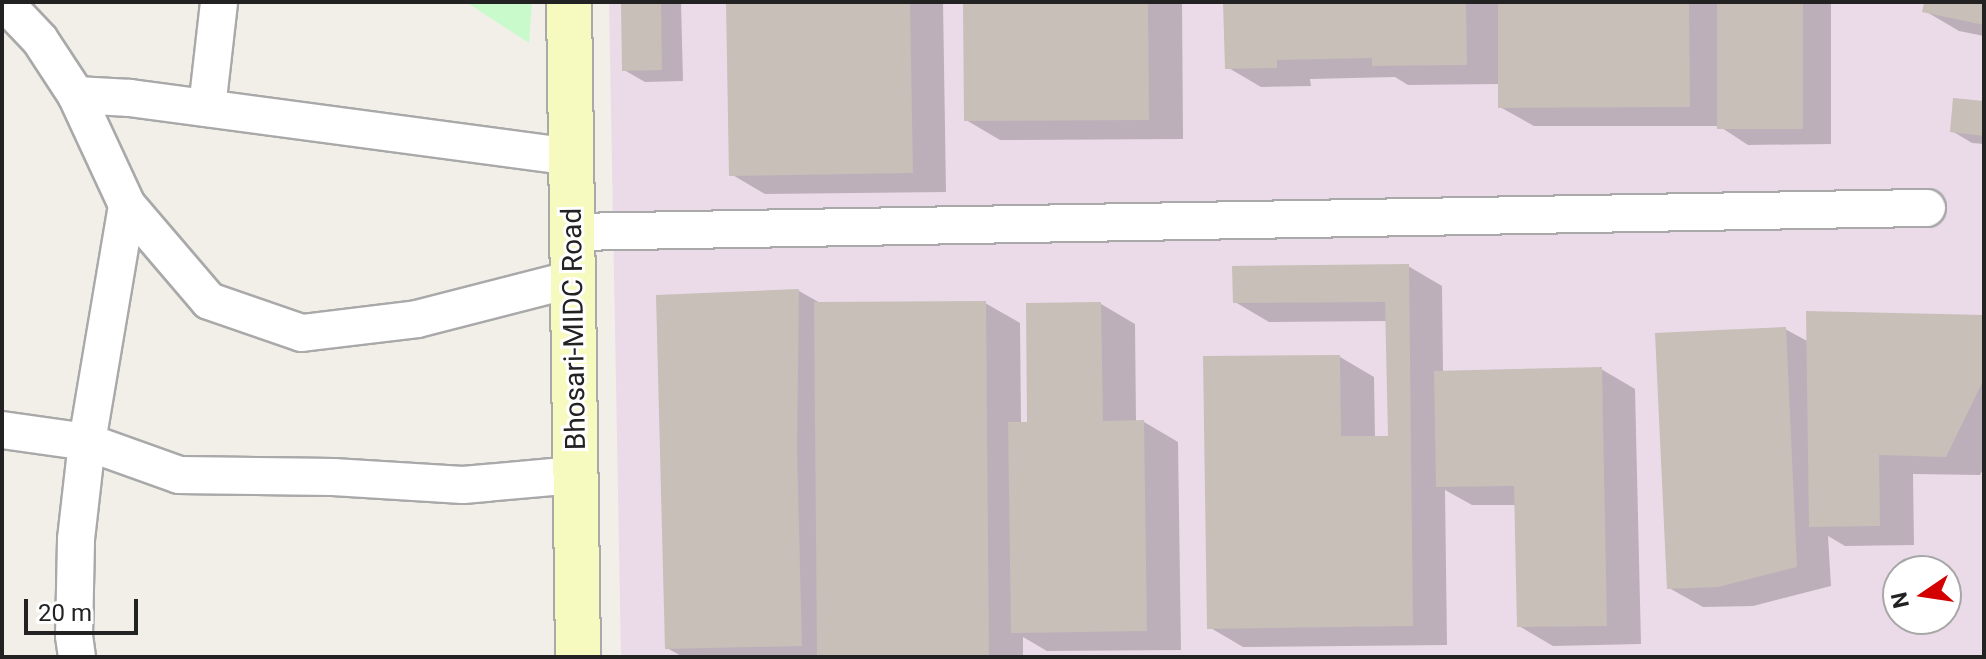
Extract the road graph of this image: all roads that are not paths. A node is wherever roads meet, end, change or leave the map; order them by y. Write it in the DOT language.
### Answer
graph roads {
  1 [pos="219,2"];
  2 [pos="569,2"];
  3 [pos="5,11"];
  4 [pos="76,95"];
  5 [pos="207,108"];
  6 [pos="571,157"];
  7 [pos="127,205"];
  8 [pos="1927,208"];
  9 [pos="573,232"];
  10 [pos="573,279"];
  11 [pos="2,430"];
  12 [pos="87,442"];
  13 [pos="575,475"];
  14 [pos="77,657"];
  15 [pos="578,657"];
  1 -- 5 [label="street"];
  2 -- 6 [label="street, Bhosari-MIDC Road"];
  3 -- 4 [label="street"];
  4 -- 5 [label="street"];
  4 -- 7 [label="street"];
  5 -- 6 [label="street"];
  6 -- 9 [label="street, Bhosari-MIDC Road"];
  7 -- 10 [label="street"];
  7 -- 12 [label="street"];
  8 -- 9 [label="street"];
  9 -- 10 [label="street, Bhosari-MIDC Road"];
  10 -- 13 [label="street, Bhosari-MIDC Road"];
  11 -- 12 [label="street"];
  12 -- 13 [label="street"];
  12 -- 14 [label="street"];
  13 -- 15 [label="street, Bhosari-MIDC Road"];
}
